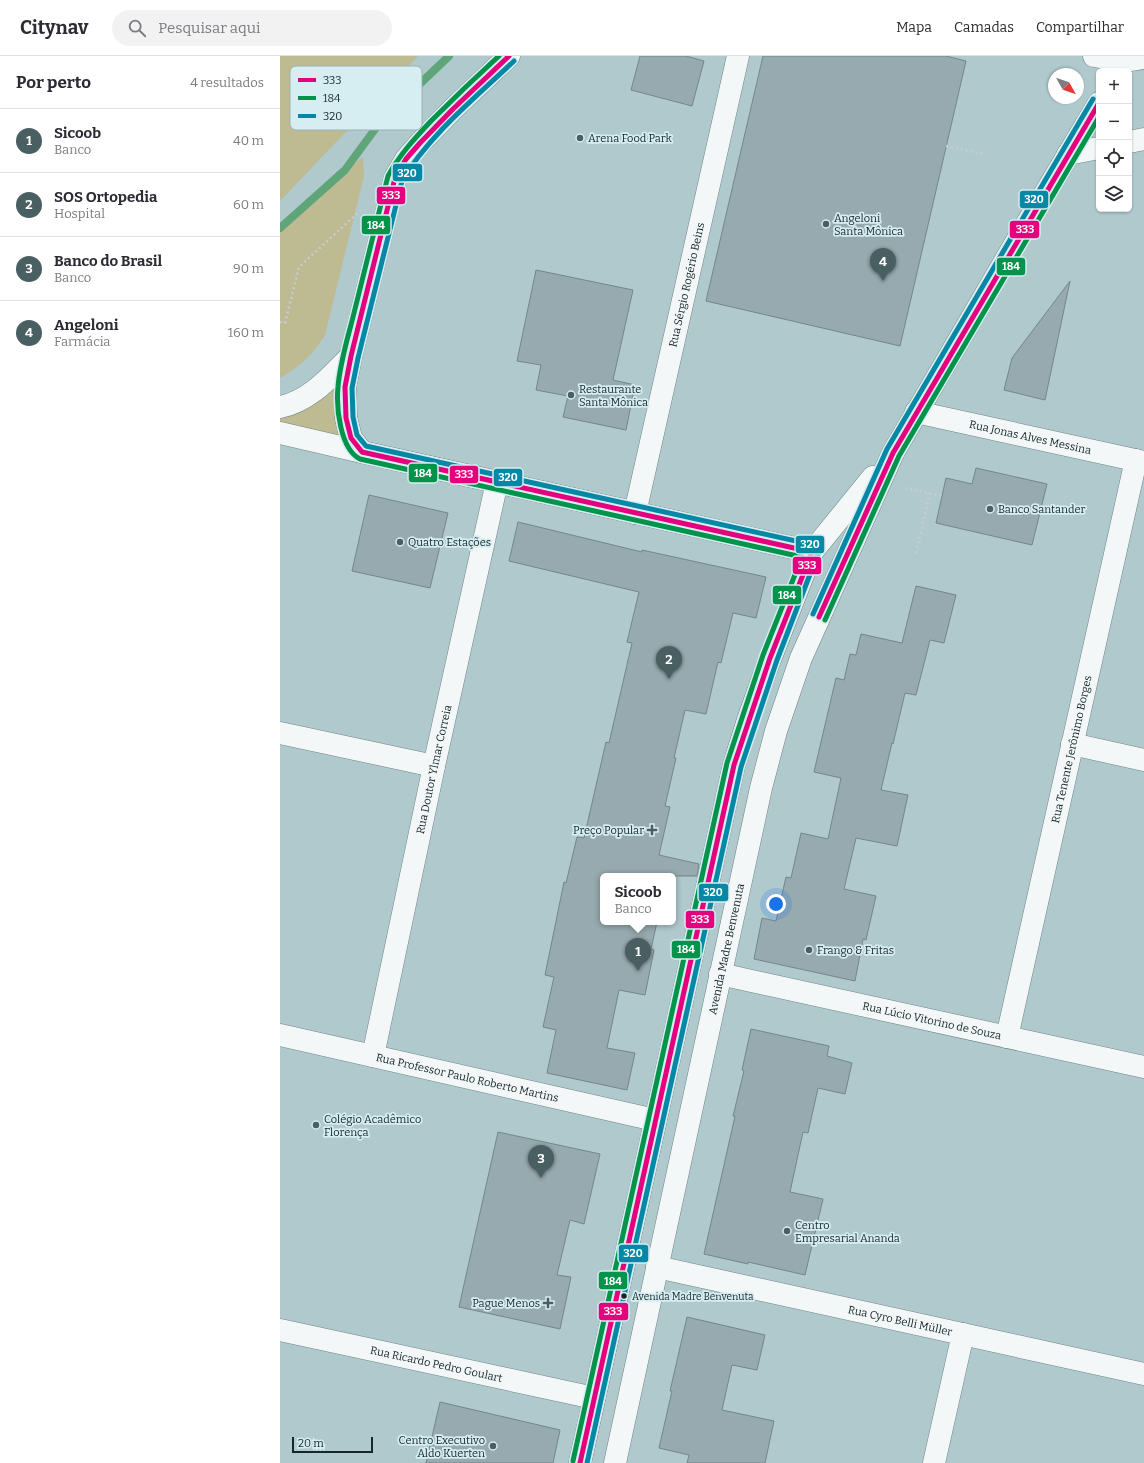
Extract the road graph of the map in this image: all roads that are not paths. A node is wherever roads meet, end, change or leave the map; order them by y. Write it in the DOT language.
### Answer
graph roads {
  1 [pos="509,56"];
  2 [pos="738,56"];
  3 [pos="1094,56"];
  4 [pos="1128,62"];
  5 [pos="1098,104"];
  6 [pos="1144,139"];
  7 [pos="1132,141"];
  8 [pos="1096,149"];
  9 [pos="1068,154"];
  10 [pos="351,356"];
  11 [pos="280,407"];
  12 [pos="916,412"];
  13 [pos="280,433"];
  14 [pos="362,452"];
  15 [pos="893,453"];
  16 [pos="1140,461"];
  17 [pos="497,482"];
  18 [pos="635,513"];
  19 [pos="812,552"];
  20 [pos="280,732"];
  21 [pos="1072,744"];
  22 [pos="1144,760"];
  23 [pos="434,766"];
  24 [pos="720,974"];
  25 [pos="280,1035"];
  26 [pos="1007,1037"];
  27 [pos="374,1056"];
  28 [pos="1144,1067"];
  29 [pos="655,1120"];
  30 [pos="657,1267"];
  31 [pos="280,1330"];
  32 [pos="963,1334"];
  33 [pos="1144,1374"];
  34 [pos="594,1398"];
  35 [pos="580,1463"];
  36 [pos="615,1463"];
  37 [pos="934,1463"];
  1 -- 10 [label="street"];
  2 -- 18 [label="street, Rua Sérgio Rogério Beins"];
  3 -- 4 [label="street"];
  5 -- 9 [label="street, Avenida Madre Benvenuta"];
  6 -- 7 [label="street"];
  8 -- 9 [label="street"];
  9 -- 12 [label="street, Avenida Madre Benvenuta"];
  10 -- 11 [label="street"];
  10 -- 14 [label="street"];
  12 -- 15 [label="street, Avenida Madre Benvenuta"];
  12 -- 16 [label="street, Rua Jonas Alves Messina"];
  13 -- 14 [label="street"];
  14 -- 17 [label="street"];
  15 -- 19 [label="street, Avenida Madre Benvenuta"];
  15 -- 24 [label="street, Avenida Madre Benvenuta"];
  16 -- 21 [label="street, Rua Tenente Jerônimo Borges"];
  17 -- 18 [label="street"];
  17 -- 23 [label="street, Rua Doutor Ylmar Correia"];
  18 -- 19 [label="street"];
  19 -- 29 [label="street, Avenida Madre Benvenuta"];
  20 -- 23 [label="street"];
  21 -- 22 [label="street"];
  21 -- 26 [label="street, Rua Tenente Jerônimo Borges"];
  23 -- 27 [label="street, Rua Doutor Ylmar Correia"];
  24 -- 26 [label="street, Rua Lúcio Vitorino de Souza"];
  24 -- 30 [label="street, Avenida Madre Benvenuta"];
  25 -- 27 [label="street, Rua Professor Paulo Roberto Martins"];
  26 -- 28 [label="street, Rua Lúcio Vitorino de Souza"];
  27 -- 29 [label="street, Rua Professor Paulo Roberto Martins"];
  29 -- 34 [label="street, Avenida Madre Benvenuta"];
  30 -- 32 [label="street, Rua Cyro Belli Müller"];
  30 -- 36 [label="street, Avenida Madre Benvenuta"];
  31 -- 34 [label="street, Rua Ricardo Pedro Goulart"];
  32 -- 33 [label="street, Rua Cyro Belli Müller"];
  32 -- 37 [label="street"];
  34 -- 35 [label="street, Avenida Madre Benvenuta"];
}
